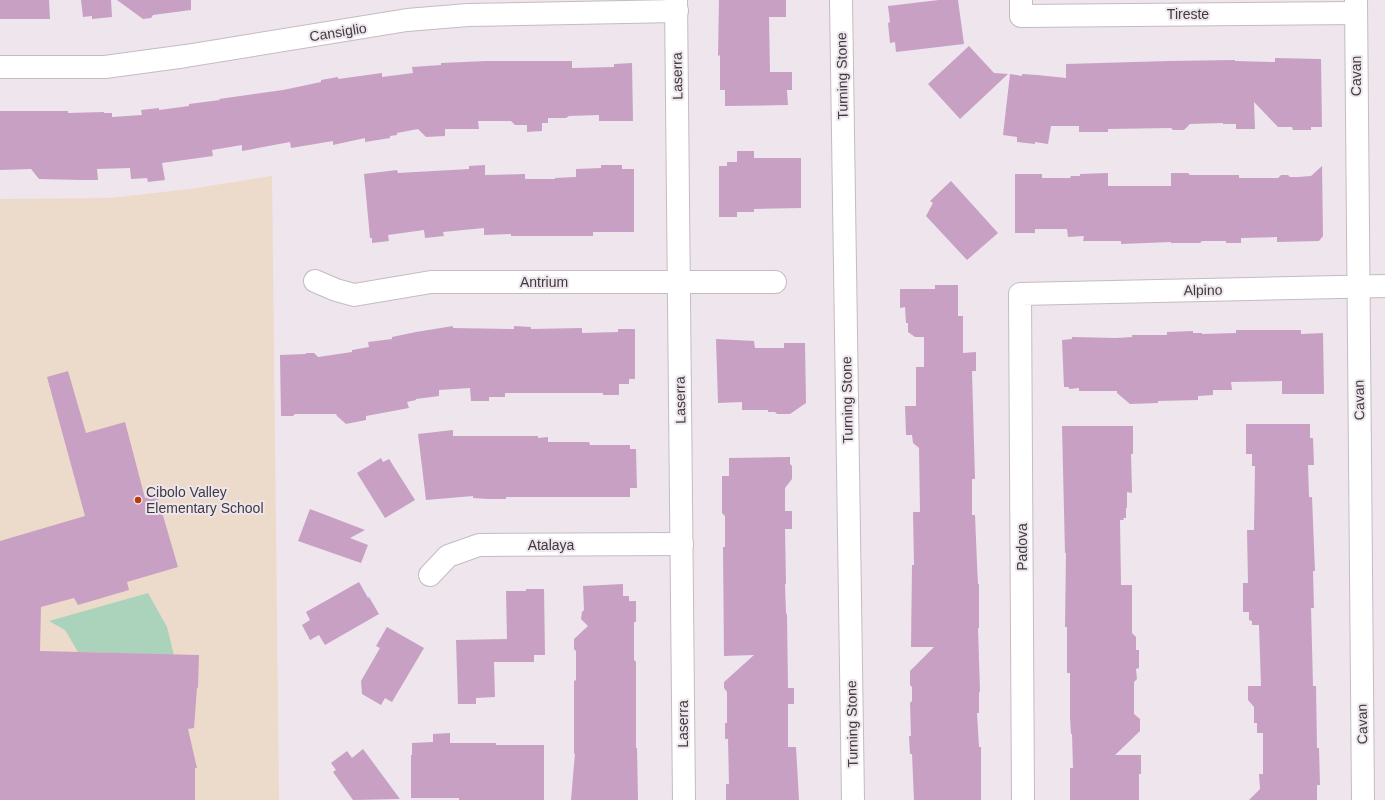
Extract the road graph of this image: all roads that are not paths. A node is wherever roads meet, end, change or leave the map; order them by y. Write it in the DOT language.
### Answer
graph roads {
  1 [pos="841,0"];
  2 [pos="676,5"];
  3 [pos="1356,6"];
  4 [pos="1021,8"];
  5 [pos="0,67"];
  6 [pos="315,281"];
  7 [pos="679,282"];
  8 [pos="775,282"];
  9 [pos="1358,286"];
  10 [pos="1385,286"];
  11 [pos="1020,294"];
  12 [pos="682,544"];
  13 [pos="430,575"];
  14 [pos="684,800"];
  15 [pos="854,800"];
  16 [pos="1023,800"];
  17 [pos="1363,800"];
  1 -- 15 [label="street, Turning Stone"];
  2 -- 5 [label="street, Cansiglio"];
  2 -- 7 [label="street, Laserra"];
  3 -- 4 [label="street, Tireste"];
  3 -- 9 [label="street, Cavan"];
  6 -- 7 [label="street, Antrium"];
  7 -- 8 [label="street, Antrium"];
  7 -- 12 [label="street, Laserra"];
  9 -- 10 [label="street, Alpino"];
  9 -- 11 [label="street, Alpino"];
  9 -- 17 [label="street, Cavan"];
  11 -- 16 [label="street, Padova"];
  12 -- 13 [label="street, Atalaya"];
  12 -- 14 [label="street, Laserra"];
}
